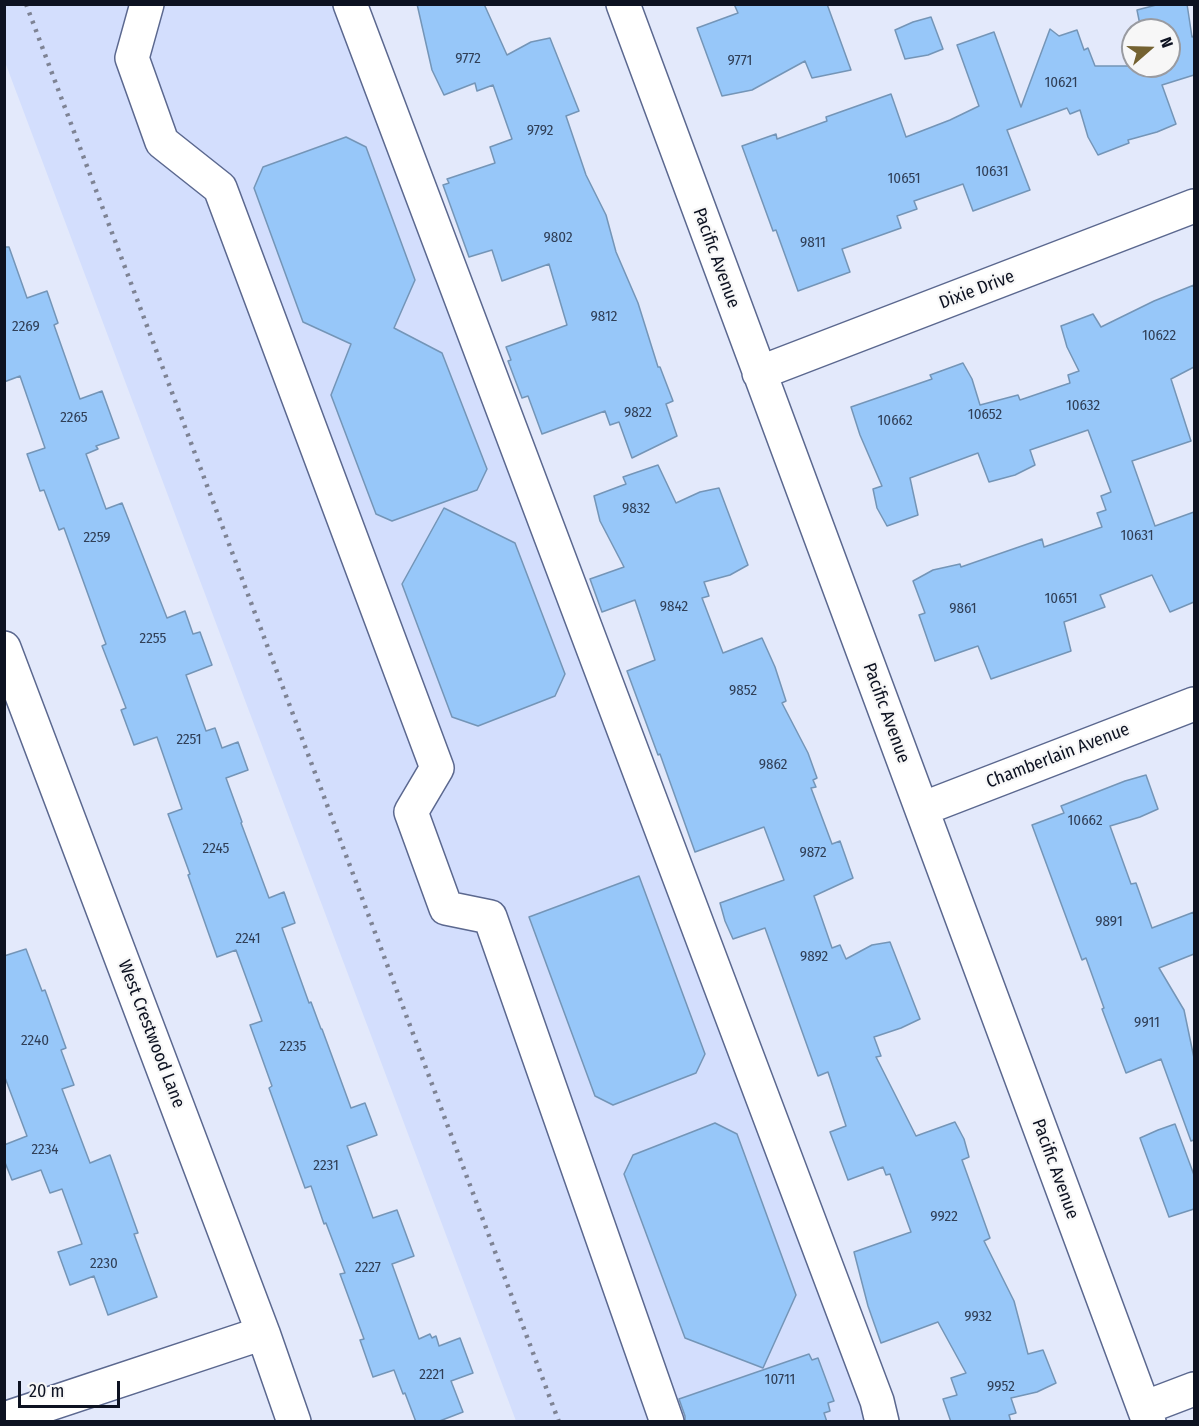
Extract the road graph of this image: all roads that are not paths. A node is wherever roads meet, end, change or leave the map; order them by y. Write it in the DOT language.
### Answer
graph roads {
  1 [pos="147,4"];
  2 [pos="350,4"];
  3 [pos="623,4"];
  4 [pos="1194,206"];
  5 [pos="759,373"];
  6 [pos="4,648"];
  7 [pos="1194,704"];
  8 [pos="922,809"];
  9 [pos="263,1333"];
  10 [pos="1194,1389"];
  11 [pos="1147,1415"];
  12 [pos="4,1419"];
  13 [pos="294,1422"];
  14 [pos="667,1422"];
  15 [pos="882,1422"];
  1 -- 14 [label="street"];
  2 -- 15 [label="street"];
  3 -- 5 [label="street, Pacific Avenue"];
  4 -- 5 [label="street, Dixie Drive"];
  5 -- 8 [label="street, Pacific Avenue"];
  6 -- 9 [label="street, West Crestwood Lane"];
  7 -- 8 [label="street, Chamberlain Avenue"];
  8 -- 11 [label="street, Pacific Avenue"];
  9 -- 12 [label="street"];
  9 -- 13 [label="street, West Crestwood Lane"];
  10 -- 11 [label="street"];
}
